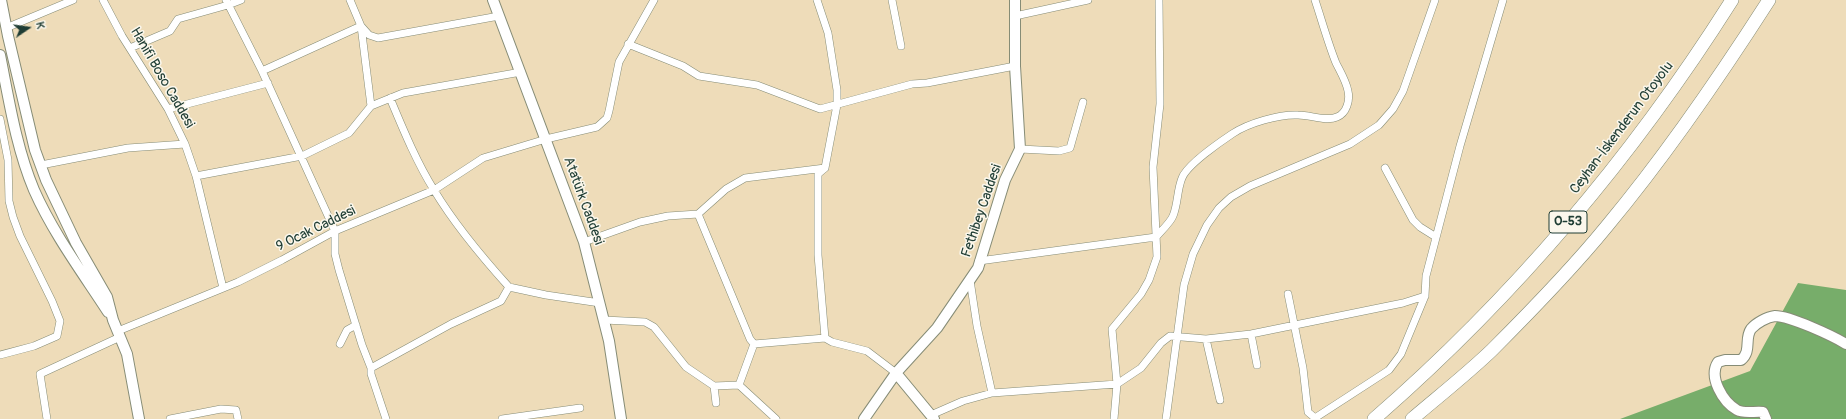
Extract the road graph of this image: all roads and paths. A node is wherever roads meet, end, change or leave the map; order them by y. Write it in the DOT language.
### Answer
graph roads {
  1 [pos="1,0"];
  2 [pos="73,0"];
  3 [pos="103,0"];
  4 [pos="241,0"];
  5 [pos="350,0"];
  6 [pos="493,0"];
  7 [pos="654,0"];
  8 [pos="817,0"];
  9 [pos="892,0"];
  10 [pos="1015,0"];
  11 [pos="1088,0"];
  12 [pos="1159,0"];
  13 [pos="1315,0"];
  14 [pos="1435,0"];
  15 [pos="1503,0"];
  16 [pos="1732,0"];
  17 [pos="1769,0"];
  18 [pos="227,3"];
  19 [pos="499,16"];
  20 [pos="1015,16"];
  21 [pos="361,26"];
  22 [pos="6,28"];
  23 [pos="628,44"];
  24 [pos="901,46"];
  25 [pos="130,48"];
  26 [pos="0,55"];
  27 [pos="1015,66"];
  28 [pos="262,71"];
  29 [pos="521,72"];
  30 [pos="268,83"];
  31 [pos="390,98"];
  32 [pos="1083,102"];
  33 [pos="837,105"];
  34 [pos="371,106"];
  35 [pos="168,109"];
  36 [pos="0,119"];
  37 [pos="546,139"];
  38 [pos="185,144"];
  39 [pos="1020,149"];
  40 [pos="302,156"];
  41 [pos="41,165"];
  42 [pos="825,168"];
  43 [pos="1385,168"];
  44 [pos="196,176"];
  45 [pos="434,190"];
  46 [pos="698,214"];
  47 [pos="335,231"];
  48 [pos="1156,237"];
  49 [pos="1436,238"];
  50 [pos="584,242"];
  51 [pos="979,261"];
  52 [pos="970,280"];
  53 [pos="509,287"];
  54 [pos="223,288"];
  55 [pos="1288,294"];
  56 [pos="1425,296"];
  57 [pos="600,304"];
  58 [pos="113,320"];
  59 [pos="604,320"];
  60 [pos="1293,324"];
  61 [pos="356,326"];
  62 [pos="119,334"];
  63 [pos="1250,334"];
  64 [pos="1177,337"];
  65 [pos="825,338"];
  66 [pos="1206,339"];
  67 [pos="340,344"];
  68 [pos="754,344"];
  69 [pos="1846,344"];
  70 [pos="0,355"];
  71 [pos="1258,365"];
  72 [pos="371,368"];
  73 [pos="896,373"];
  74 [pos="1117,384"];
  75 [pos="739,385"];
  76 [pos="714,386"];
  77 [pos="992,393"];
  78 [pos="1220,400"];
  79 [pos="716,403"];
  80 [pos="580,408"];
  81 [pos="933,417"];
  82 [pos="47,419"];
  83 [pos="139,419"];
  84 [pos="170,419"];
  85 [pos="238,419"];
  86 [pos="386,419"];
  87 [pos="502,419"];
  88 [pos="621,419"];
  89 [pos="776,419"];
  90 [pos="864,419"];
  91 [pos="1114,419"];
  92 [pos="1166,419"];
  93 [pos="1374,419"];
  94 [pos="1412,419"];
  95 [pos="1766,419"];
  1 -- 22 [label="street"];
  2 -- 22 [label="street"];
  3 -- 25 [label="street, Hanifi Boso Caddesi"];
  4 -- 18 [label="street"];
  5 -- 21 [label="street"];
  6 -- 19 [label="street, Atatürk Caddesi"];
  7 -- 23 [label="street, 9 Ocak Caddesi"];
  8 -- 33 [label="street"];
  9 -- 24 [label="street"];
  10 -- 20 [label="street, Fethibey Caddesi"];
  11 -- 20 [label="street"];
  12 -- 48 [label="street"];
  13 -- 48 [label="street"];
  14 -- 64 [label="street"];
  15 -- 49 [label="street"];
  16 -- 93 [label="highway, Ceyhan-İskenderun Otoyolu / O-53"];
  17 -- 94 [label="highway, O-53"];
  18 -- 25 [label="street"];
  18 -- 28 [label="street"];
  19 -- 21 [label="street"];
  19 -- 29 [label="street, Atatürk Caddesi"];
  20 -- 27 [label="street, Fethibey Caddesi"];
  21 -- 28 [label="street"];
  21 -- 34 [label="street"];
  22 -- 41 [label="street"];
  23 -- 33 [label="street"];
  23 -- 37 [label="street, 9 Ocak Caddesi"];
  25 -- 35 [label="street, Hanifi Boso Caddesi"];
  26 -- 58 [label="street"];
  27 -- 33 [label="street"];
  27 -- 39 [label="street, Fethibey Caddesi"];
  28 -- 30 [label="street"];
  29 -- 31 [label="street"];
  29 -- 37 [label="street, Atatürk Caddesi"];
  30 -- 35 [label="street"];
  30 -- 40 [label="street"];
  31 -- 34 [label="street"];
  31 -- 45 [label="street"];
  32 -- 39 [label="street"];
  33 -- 42 [label="street"];
  34 -- 40 [label="street"];
  35 -- 38 [label="street, Hanifi Boso Caddesi"];
  36 -- 70 [label="street"];
  37 -- 45 [label="street, 9 Ocak Caddesi"];
  37 -- 50 [label="street, Atatürk Caddesi"];
  38 -- 41 [label="street"];
  38 -- 44 [label="street, Hanifi Boso Caddesi"];
  39 -- 51 [label="street, Fethibey Caddesi"];
  40 -- 44 [label="street"];
  40 -- 47 [label="street"];
  41 -- 58 [label="street"];
  42 -- 46 [label="street"];
  42 -- 65 [label="street"];
  43 -- 49 [label="street"];
  44 -- 54 [label="street, Hanifi Boso Caddesi"];
  45 -- 47 [label="street, 9 Ocak Caddesi"];
  45 -- 53 [label="street"];
  46 -- 50 [label="street"];
  46 -- 68 [label="street"];
  47 -- 54 [label="street, 9 Ocak Caddesi"];
  47 -- 61 [label="street"];
  48 -- 51 [label="street"];
  48 -- 74 [label="street"];
  49 -- 56 [label="street"];
  50 -- 57 [label="street, Atatürk Caddesi"];
  51 -- 52 [label="street, Fethibey Caddesi"];
  52 -- 73 [label="street, Fethibey Caddesi"];
  52 -- 77 [label="street"];
  53 -- 57 [label="street"];
  53 -- 72 [label="street"];
  54 -- 62 [label="street, 9 Ocak Caddesi"];
  55 -- 60 [label="street"];
  56 -- 60 [label="street"];
  56 -- 60 [label="street"];
  57 -- 59 [label="street, Atatürk Caddesi"];
  58 -- 62 [label="street"];
  59 -- 76 [label="street"];
  59 -- 88 [label="street, Atatürk Caddesi"];
  60 -- 63 [label="street"];
  61 -- 67 [label="street"];
  61 -- 72 [label="street"];
  62 -- 82 [label="street, 9 Ocak Caddesi"];
  62 -- 83 [label="street"];
  63 -- 66 [label="street"];
  63 -- 71 [label="street"];
  64 -- 66 [label="street"];
  64 -- 74 [label="street"];
  64 -- 92 [label="street"];
  65 -- 68 [label="street"];
  65 -- 73 [label="street"];
  66 -- 78 [label="street"];
  68 -- 75 [label="street"];
  69 -- 95 [label="street"];
  72 -- 86 [label="street"];
  73 -- 81 [label="street"];
  73 -- 90 [label="street, Fethibey Caddesi"];
  74 -- 77 [label="street"];
  74 -- 91 [label="street"];
  75 -- 76 [label="street"];
  75 -- 89 [label="street"];
  76 -- 79 [label="street"];
  77 -- 81 [label="street"];
  80 -- 87 [label="street"];
  84 -- 85 [label="street"];
}
